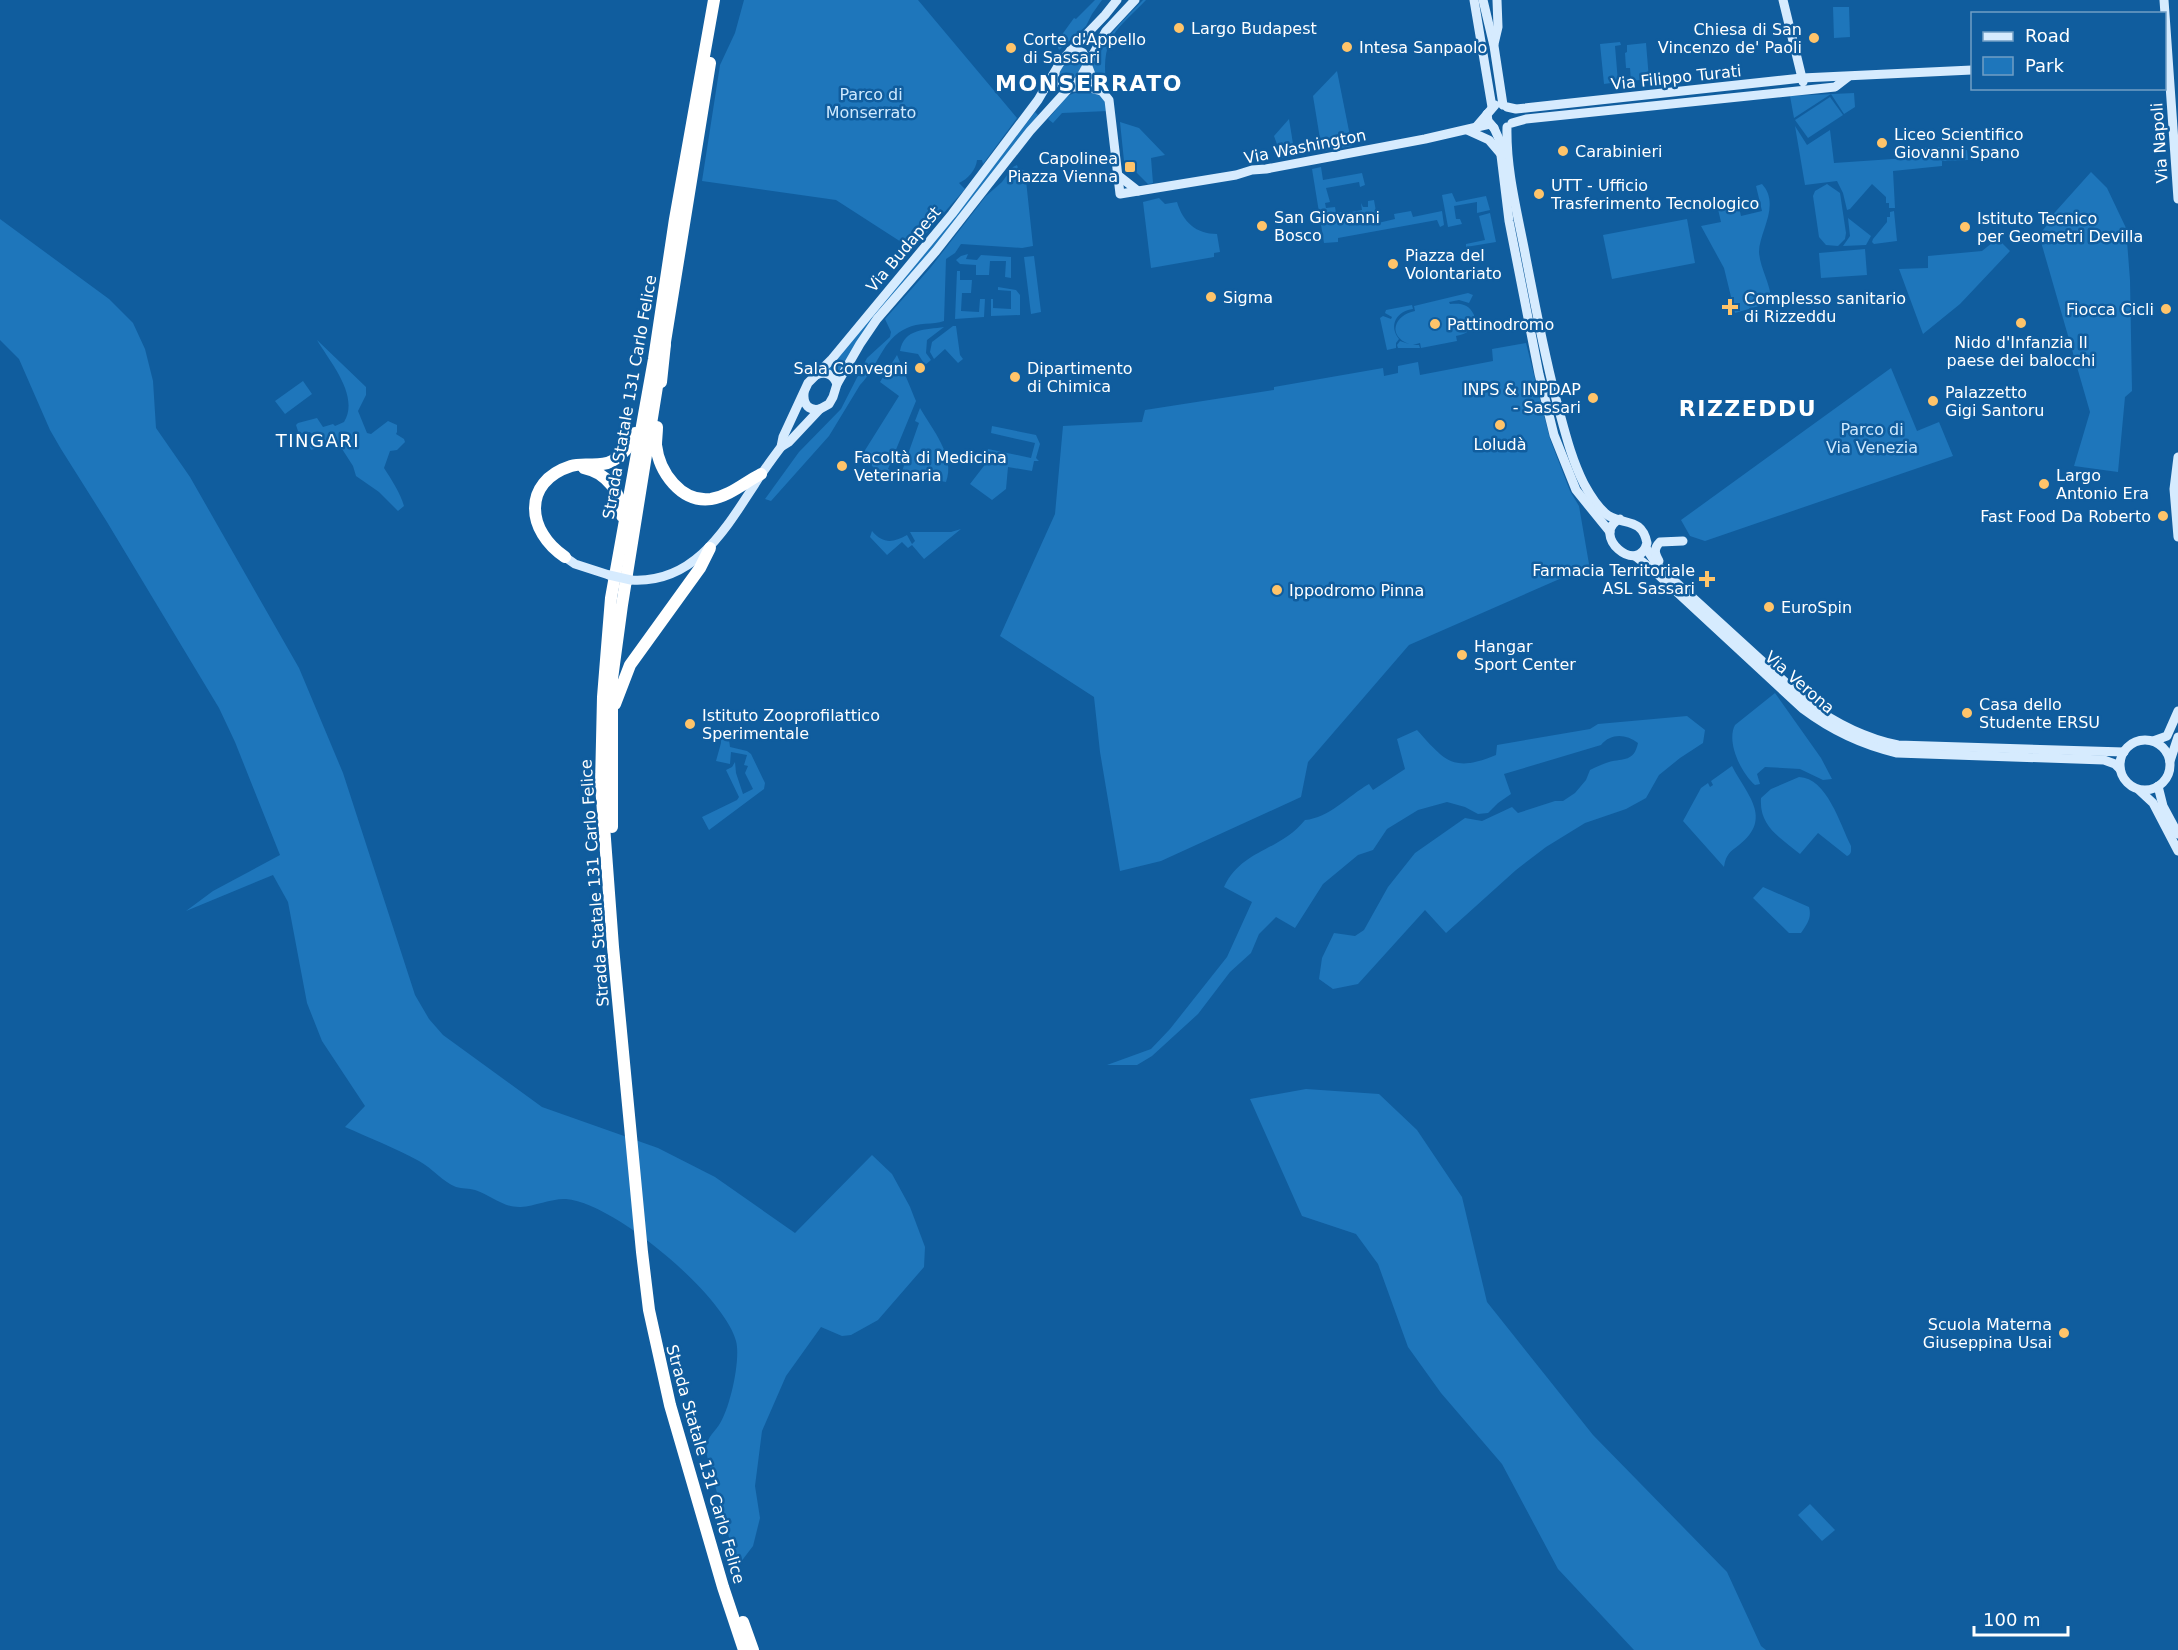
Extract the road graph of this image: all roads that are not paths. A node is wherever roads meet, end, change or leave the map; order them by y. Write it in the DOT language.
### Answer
graph roads {
  1 [pos="714,0"];
  2 [pos="720,0"];
  3 [pos="1117,0"];
  4 [pos="1135,0"];
  5 [pos="1474,0"];
  6 [pos="1483,0"];
  7 [pos="1497,0"];
  8 [pos="1783,0"];
  9 [pos="2166,18"];
  10 [pos="1494,46"];
  11 [pos="1070,51"];
  12 [pos="2170,54"];
  13 [pos="1088,63"];
  14 [pos="1971,70"];
  15 [pos="1054,72"];
  16 [pos="1848,77"];
  17 [pos="2178,77"];
  18 [pos="1803,78"];
  19 [pos="2170,84"];
  20 [pos="1069,88"];
  21 [pos="1806,90"];
  22 [pos="1102,92"];
  23 [pos="1505,106"];
  24 [pos="1491,118"];
  25 [pos="1510,125"];
  26 [pos="1467,130"];
  27 [pos="1502,155"];
  28 [pos="1119,176"];
  29 [pos="1138,191"];
  30 [pos="2178,200"];
  31 [pos="665,344"];
  32 [pos="654,359"];
  33 [pos="816,375"];
  34 [pos="837,384"];
  35 [pos="804,391"];
  36 [pos="820,409"];
  37 [pos="781,447"];
  38 [pos="2178,457"];
  39 [pos="574,465"];
  40 [pos="761,474"];
  41 [pos="1620,519"];
  42 [pos="1610,532"];
  43 [pos="2178,537"];
  44 [pos="621,541"];
  45 [pos="1683,541"];
  46 [pos="710,548"];
  47 [pos="1646,548"];
  48 [pos="1635,556"];
  49 [pos="565,557"];
  50 [pos="1665,571"];
  51 [pos="2178,711"];
  52 [pos="611,717"];
  53 [pos="2178,737"];
  54 [pos="2152,741"];
  55 [pos="2124,752"];
  56 [pos="2170,764"];
  57 [pos="2121,769"];
  58 [pos="2158,786"];
  59 [pos="2139,790"];
  60 [pos="2178,834"];
  61 [pos="2178,851"];
  62 [pos="617,947"];
  63 [pos="732,1602"];
  64 [pos="744,1650"];
  65 [pos="753,1650"];
  1 -- 32 [label="highway, Strada Statale 131 Carlo Felice"];
  2 -- 31 [label="highway, Strada Statale 131 Carlo Felice"];
  3 -- 11 [label="main road, Via Budapest"];
  4 -- 13 [label="main road, Via Budapest"];
  5 -- 24 [label="main road"];
  6 -- 10 [label="main road"];
  7 -- 10 [label="main road"];
  8 -- 18 [label="main road"];
  9 -- 12 [label="main road, Via Napoli"];
  10 -- 23 [label="main road"];
  11 -- 13 [label="main road"];
  11 -- 15 [label="main road, Via Budapest"];
  12 -- 19 [label="main road, Via Napoli"];
  13 -- 20 [label="main road, Via Budapest"];
  13 -- 22 [label="main road"];
  14 -- 16 [label="main road, Via Filippo Turati"];
  15 -- 20 [label="main road"];
  15 -- 33 [label="main road, Via Budapest"];
  16 -- 18 [label="main road, Via Filippo Turati"];
  16 -- 21 [label="main road, Via Filippo Turati"];
  17 -- 19 [label="main road"];
  18 -- 21 [label="main road"];
  18 -- 23 [label="main road, Via Filippo Turati"];
  19 -- 30 [label="main road, Via Napoli"];
  20 -- 22 [label="main road"];
  20 -- 34 [label="main road, Via Budapest"];
  21 -- 25 [label="main road, Via Filippo Turati"];
  22 -- 28 [label="main road"];
  23 -- 24 [label="main road, Via Filippo Turati"];
  23 -- 25 [label="main road"];
  24 -- 25 [label="main road, Via Filippo Turati"];
  24 -- 26 [label="main road, Via Washington"];
  24 -- 27 [label="main road"];
  25 -- 41 [label="main road"];
  26 -- 27 [label="main road"];
  26 -- 29 [label="main road, Via Washington"];
  27 -- 42 [label="main road"];
  28 -- 29 [label="main road"];
  28 -- 29 [label="main road, Via Washington"];
  31 -- 40 [label="highway"];
  31 -- 52 [label="highway, Strada Statale 131 Carlo Felice"];
  32 -- 39 [label="highway"];
  32 -- 44 [label="highway, Strada Statale 131 Carlo Felice"];
  33 -- 34 [label="main road"];
  33 -- 35 [label="main road, Via Budapest"];
  34 -- 36 [label="main road, Via Budapest"];
  35 -- 36 [label="main road"];
  35 -- 37 [label="main road, Via Budapest"];
  36 -- 37 [label="main road, Via Budapest"];
  37 -- 40 [label="main road, Via Budapest"];
  38 -- 43 [label="main road"];
  39 -- 44 [label="highway"];
  39 -- 49 [label="highway"];
  40 -- 46 [label="main road, Via Budapest"];
  41 -- 42 [label="main road"];
  41 -- 47 [label="main road"];
  42 -- 48 [label="main road"];
  44 -- 62 [label="highway, Strada Statale 131 Carlo Felice"];
  45 -- 50 [label="main road"];
  46 -- 49 [label="main road, Via Budapest, bridge"];
  46 -- 52 [label="highway"];
  47 -- 48 [label="main road"];
  47 -- 50 [label="main road, Via Verona"];
  48 -- 57 [label="main road, Via Verona"];
  50 -- 55 [label="main road, Via Verona"];
  51 -- 54 [label="main road"];
  52 -- 62 [label="highway, Strada Statale 131 Carlo Felice"];
  53 -- 56 [label="main road"];
  54 -- 55 [label="main road"];
  54 -- 56 [label="main road"];
  55 -- 57 [label="main road"];
  56 -- 58 [label="main road"];
  57 -- 59 [label="main road"];
  58 -- 59 [label="main road"];
  58 -- 60 [label="main road"];
  59 -- 61 [label="main road"];
  62 -- 63 [label="highway, Strada Statale 131 Carlo Felice"];
  63 -- 64 [label="highway, Strada Statale 131 Carlo Felice"];
  63 -- 65 [label="highway, Strada Statale 131 Carlo Felice"];
}
